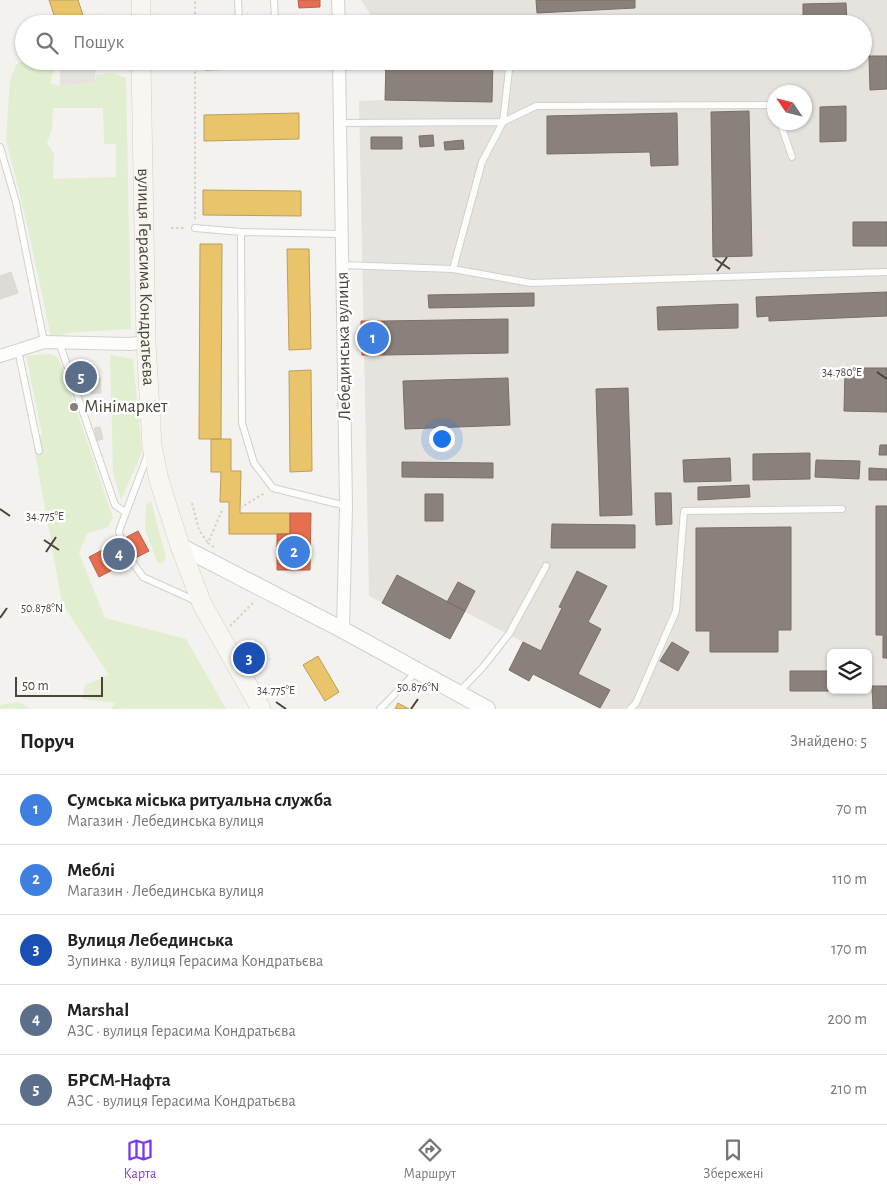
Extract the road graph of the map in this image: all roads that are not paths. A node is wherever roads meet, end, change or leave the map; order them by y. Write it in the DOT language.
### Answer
graph roads {
  1 [pos="141,0"];
  2 [pos="238,0"];
  3 [pos="274,0"];
  4 [pos="338,0"];
  5 [pos="141,15"];
  6 [pos="239,15"];
  7 [pos="275,15"];
  8 [pos="339,15"];
  9 [pos="141,70"];
  10 [pos="339,70"];
  11 [pos="509,70"];
  12 [pos="767,105"];
  13 [pos="503,122"];
  14 [pos="340,123"];
  15 [pos="783,130"];
  16 [pos="0,147"];
  17 [pos="792,157"];
  18 [pos="195,228"];
  19 [pos="241,232"];
  20 [pos="341,234"];
  21 [pos="342,265"];
  22 [pos="453,269"];
  23 [pos="887,272"];
  24 [pos="44,342"];
  25 [pos="59,342"];
  26 [pos="146,342"];
  27 [pos="18,350"];
  28 [pos="0,356"];
  29 [pos="152,446"];
  30 [pos="39,451"];
  31 [pos="346,506"];
  32 [pos="842,509"];
  33 [pos="125,512"];
  34 [pos="121,540"];
  35 [pos="180,546"];
  36 [pos="132,560"];
  37 [pos="546,566"];
  38 [pos="202,604"];
  39 [pos="343,630"];
  40 [pos="418,671"];
  41 [pos="458,693"];
  42 [pos="261,709"];
  43 [pos="380,709"];
  44 [pos="487,709"];
  45 [pos="630,709"];
  1 -- 5 [label="main road"];
  2 -- 6 [label="lane"];
  3 -- 7 [label="lane"];
  4 -- 8 [label="street"];
  9 -- 26 [label="main road, вулиця Герасима Кондратьєва"];
  10 -- 14 [label="street, Лебединська вулиця"];
  11 -- 13 [label="lane"];
  12 -- 13 [label="lane"];
  13 -- 14 [label="lane"];
  13 -- 22 [label="lane"];
  14 -- 20 [label="street, Лебединська вулиця"];
  15 -- 17 [label="lane"];
  16 -- 24 [label="lane"];
  18 -- 19 [label="lane"];
  19 -- 20 [label="lane"];
  19 -- 31 [label="lane"];
  20 -- 21 [label="street, Лебединська вулиця"];
  21 -- 22 [label="lane"];
  21 -- 31 [label="street, Лебединська вулиця"];
  22 -- 23 [label="lane"];
  24 -- 25 [label="street"];
  24 -- 27 [label="street"];
  25 -- 26 [label="street"];
  25 -- 33 [label="lane"];
  26 -- 29 [label="main road, вулиця Герасима Кондратьєва"];
  27 -- 28 [label="street"];
  27 -- 30 [label="lane"];
  29 -- 33 [label="lane"];
  29 -- 35 [label="main road, вулиця Герасима Кондратьєва"];
  31 -- 39 [label="street, Лебединська вулиця"];
  32 -- 45 [label="lane"];
  33 -- 34 [label="lane"];
  35 -- 38 [label="main road, вулиця Герасима Кондратьєва"];
  35 -- 39 [label="street"];
  36 -- 38 [label="lane"];
  37 -- 41 [label="lane"];
  38 -- 42 [label="main road, вулиця Герасима Кондратьєва"];
  39 -- 40 [label="street"];
  40 -- 41 [label="street"];
  40 -- 43 [label="lane"];
  41 -- 44 [label="street"];
}
